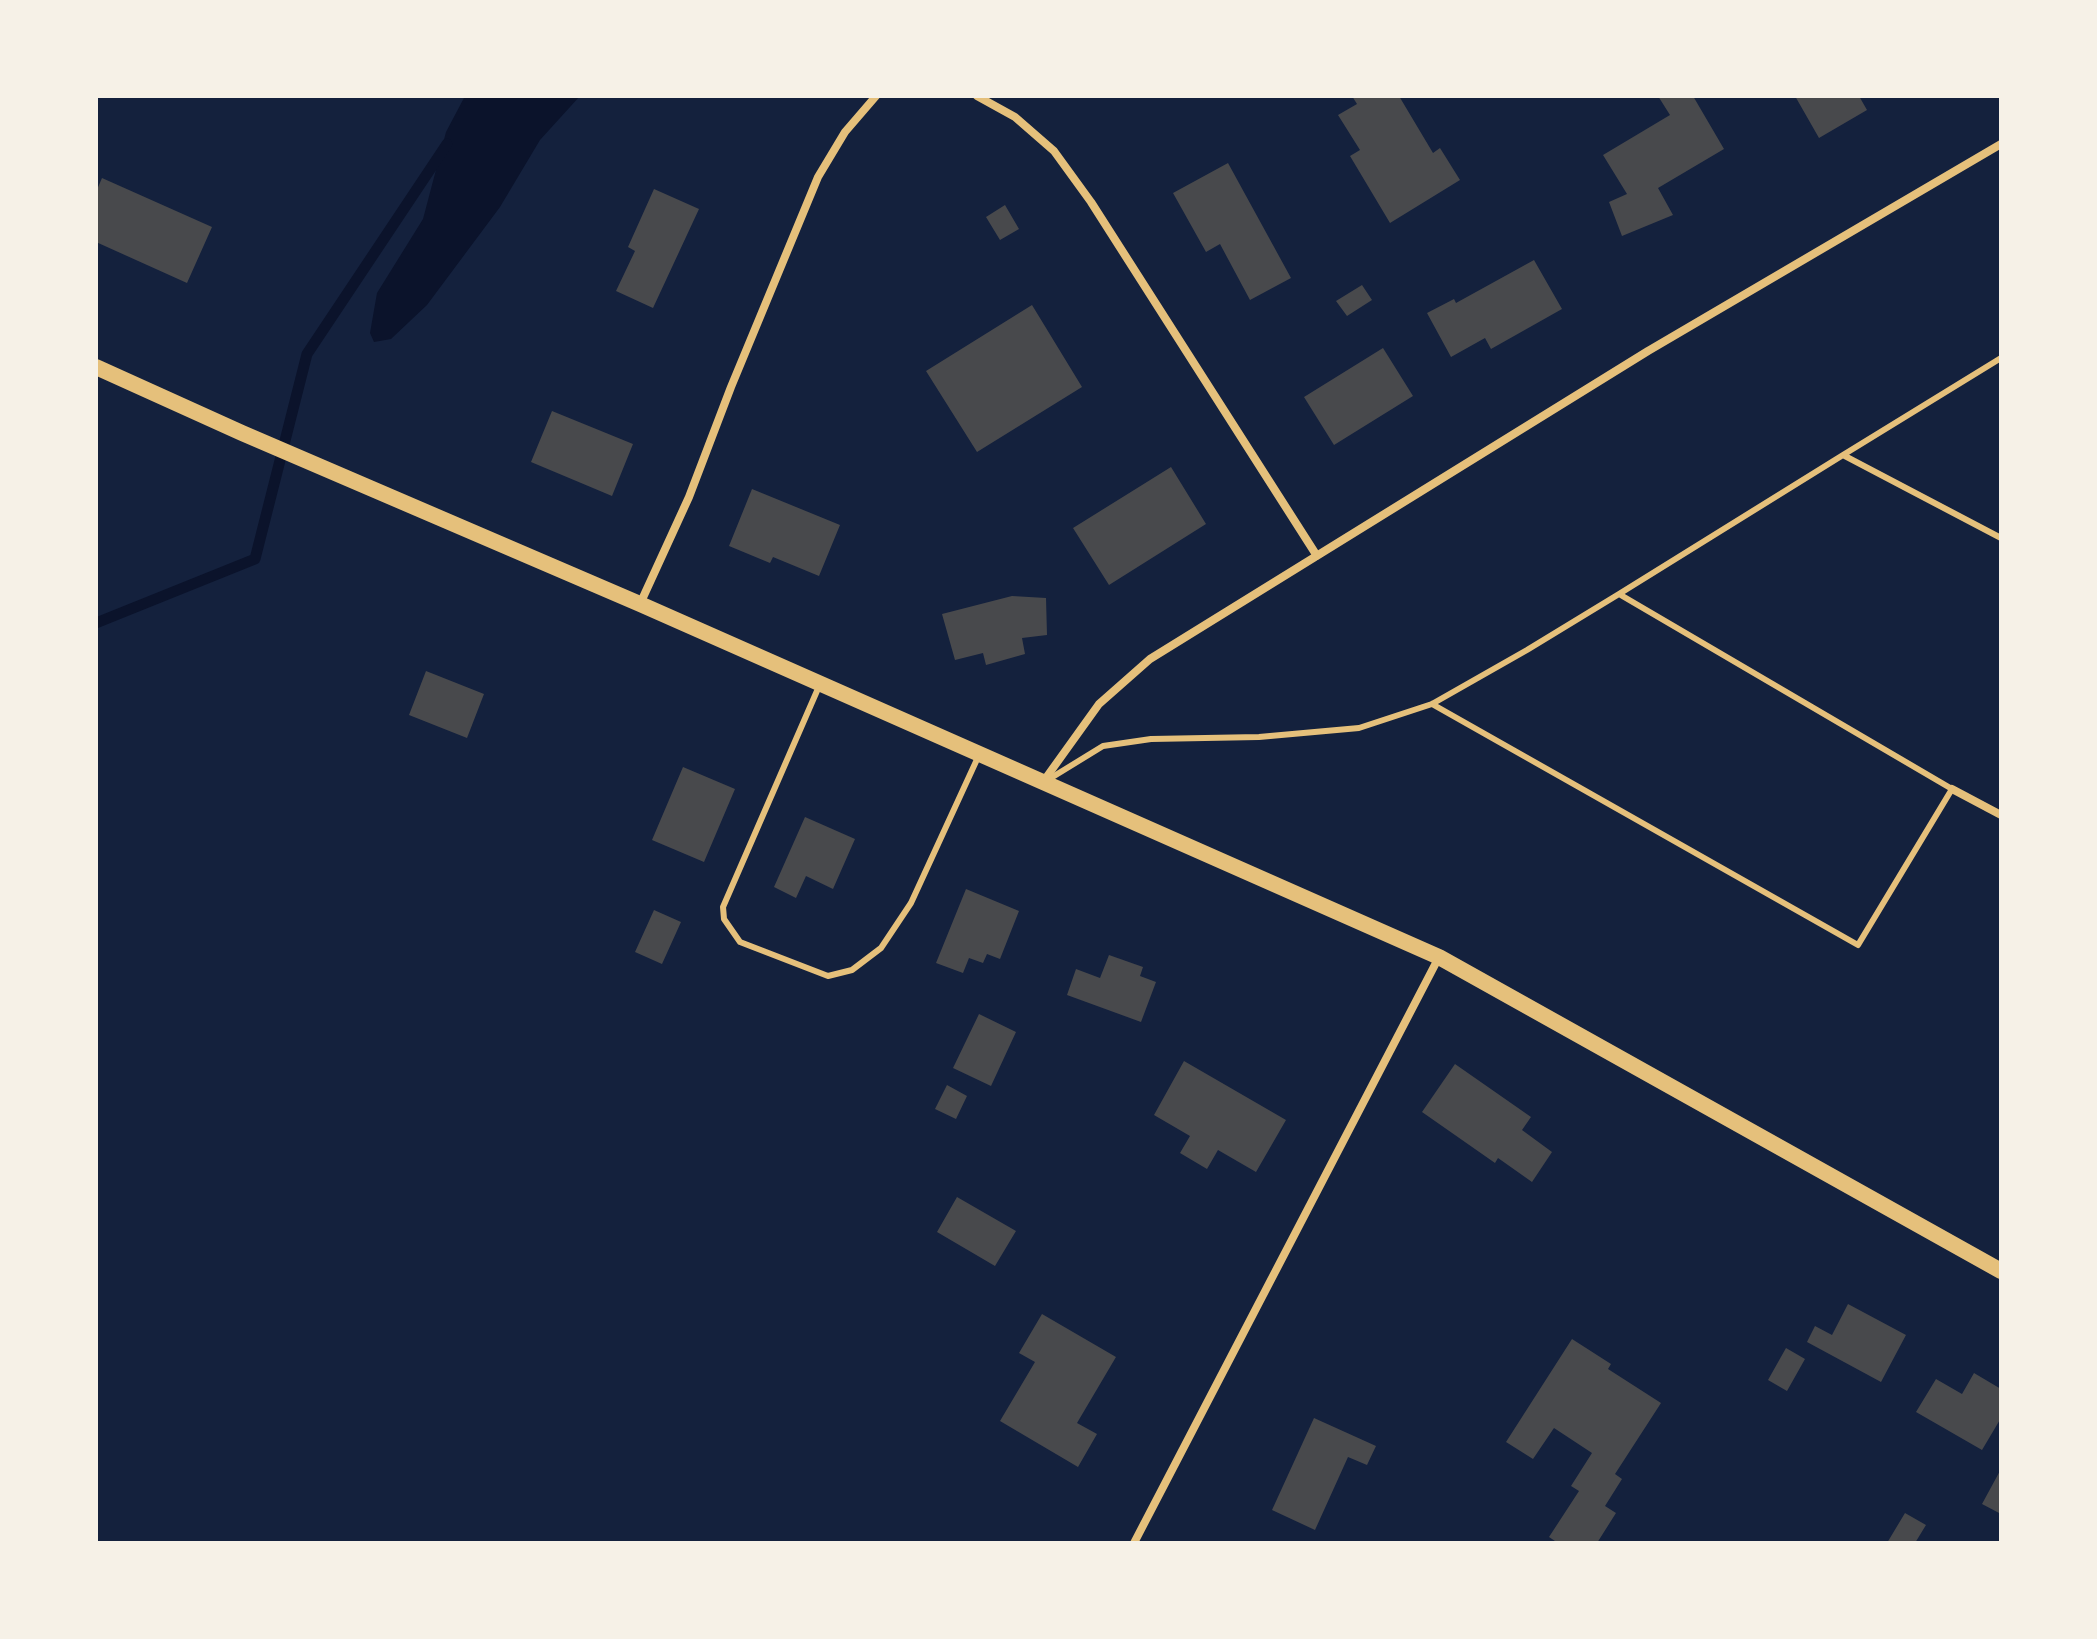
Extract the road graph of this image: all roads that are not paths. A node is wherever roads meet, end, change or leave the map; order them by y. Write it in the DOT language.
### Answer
graph roads {
  1 [pos="876,96"];
  2 [pos="977,96"];
  3 [pos="2001,144"];
  4 [pos="2001,358"];
  5 [pos="96,367"];
  6 [pos="1843,455"];
  7 [pos="2001,538"];
  8 [pos="1317,556"];
  9 [pos="1619,594"];
  10 [pos="640,604"];
  11 [pos="820,684"];
  12 [pos="1432,704"];
  13 [pos="979,755"];
  14 [pos="1043,783"];
  15 [pos="1952,789"];
  16 [pos="2001,815"];
  17 [pos="1439,957"];
  18 [pos="2001,1271"];
  19 [pos="1134,1543"];
  1 -- 10 [label="street"];
  2 -- 8 [label="street"];
  3 -- 8 [label="street"];
  4 -- 6 [label="lane"];
  5 -- 10 [label="main road"];
  6 -- 7 [label="lane"];
  6 -- 9 [label="lane"];
  8 -- 14 [label="street"];
  9 -- 12 [label="lane"];
  9 -- 15 [label="lane"];
  10 -- 11 [label="main road"];
  11 -- 13 [label="main road"];
  11 -- 13 [label="lane"];
  12 -- 14 [label="lane"];
  12 -- 15 [label="lane"];
  13 -- 14 [label="main road"];
  14 -- 17 [label="main road"];
  15 -- 16 [label="street"];
  17 -- 18 [label="main road"];
  17 -- 19 [label="street"];
}
